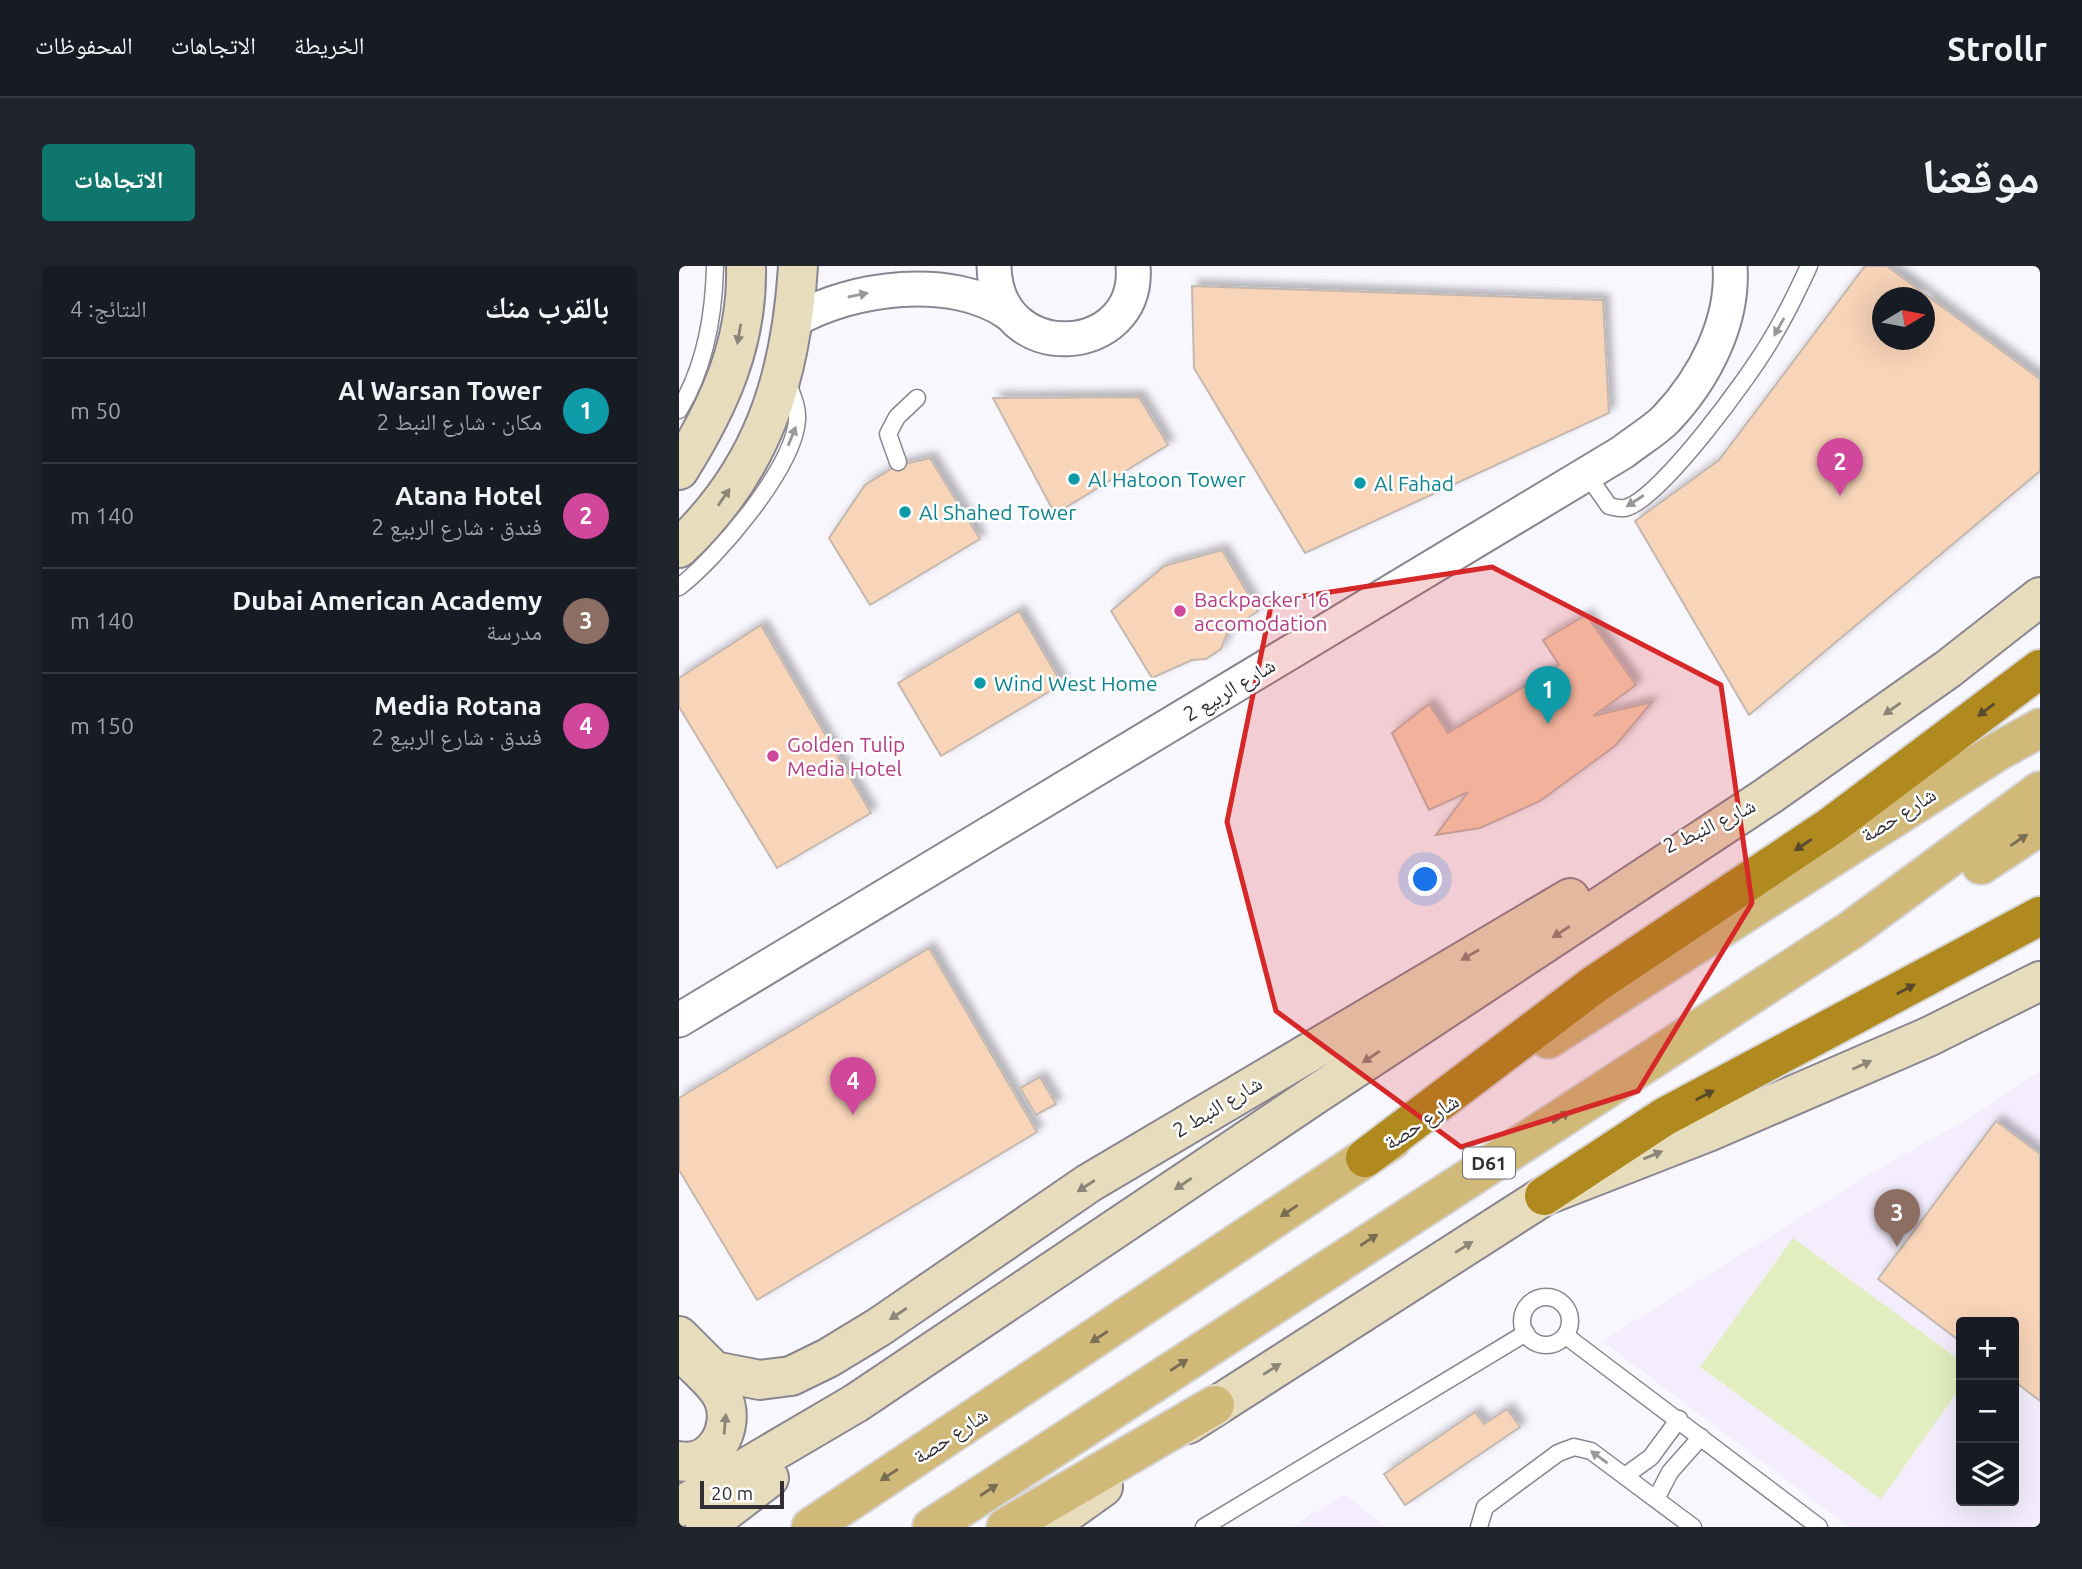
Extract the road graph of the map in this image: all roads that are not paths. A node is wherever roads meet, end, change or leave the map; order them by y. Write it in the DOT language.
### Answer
graph roads {
  1 [pos="715,266"];
  2 [pos="746,266"];
  3 [pos="798,266"];
  4 [pos="995,266"];
  5 [pos="1133,266"];
  6 [pos="1730,266"];
  7 [pos="1809,266"];
  8 [pos="1008,313"];
  9 [pos="795,320"];
  10 [pos="785,372"];
  11 [pos="917,398"];
  12 [pos="679,410"];
  13 [pos="898,461"];
  14 [pos="679,470"];
  15 [pos="1586,474"];
  16 [pos="679,548"];
  17 [pos="679,587"];
  18 [pos="2040,597"];
  19 [pos="2040,669"];
  20 [pos="2040,728"];
  21 [pos="2040,791"];
  22 [pos="1767,796"];
  23 [pos="2040,826"];
  24 [pos="2040,916"];
  25 [pos="1851,930"];
  26 [pos="2040,981"];
  27 [pos="679,1020"];
  28 [pos="1365,1158"];
  29 [pos="1544,1196"];
  30 [pos="1526,1333"];
  31 [pos="679,1336"];
  32 [pos="1566,1336"];
  33 [pos="679,1345"];
  34 [pos="856,1404"];
  35 [pos="1215,1405"];
  36 [pos="1679,1419"];
  37 [pos="1701,1437"];
  38 [pos="679,1461"];
  39 [pos="1625,1476"];
  40 [pos="1656,1499"];
  41 [pos="679,1507"];
  42 [pos="705,1527"];
  43 [pos="811,1527"];
  44 [pos="932,1527"];
  45 [pos="1006,1527"];
  46 [pos="1047,1527"];
  47 [pos="1204,1527"];
  48 [pos="1479,1527"];
  49 [pos="1693,1527"];
  50 [pos="1819,1527"];
  1 -- 12 [label="lane"];
  2 -- 14 [label="main road, one-way"];
  3 -- 9 [label="main road"];
  4 -- 8 [label="street"];
  5 -- 8 [label="street"];
  6 -- 15 [label="street, شارع الربيع 2"];
  7 -- 15 [label="lane, one-way"];
  9 -- 8 [label="street, one-way"];
  9 -- 10 [label="main road"];
  16 -- 10 [label="main road, one-way"];
  17 -- 10 [label="lane, one-way"];
  11 -- 13 [label="lane"];
  15 -- 27 [label="street, شارع الربيع 2"];
  18 -- 22 [label="main road, one-way"];
  19 -- 28 [label="highway, one-way"];
  20 -- 28 [label="main road, شارع حصة"];
  21 -- 25 [label="main road, D61"];
  22 -- 31 [label="main road, شارع النبط 2, one-way"];
  22 -- 34 [label="main road, one-way"];
  25 -- 23 [label="main road, one-way"];
  29 -- 24 [label="highway, one-way"];
  44 -- 25 [label="main road, D61, one-way"];
  29 -- 26 [label="main road, one-way"];
  28 -- 43 [label="main road, شارع حصة, one-way"];
  35 -- 29 [label="main road, one-way"];
  30 -- 32 [label="lane"];
  30 -- 32 [label="lane"];
  30 -- 47 [label="lane"];
  32 -- 36 [label="lane"];
  38 -- 33 [label="main road, one-way"];
  34 -- 41 [label="main road"];
  34 -- 42 [label="main road"];
  35 -- 45 [label="main road"];
  35 -- 46 [label="main road"];
  36 -- 37 [label="lane"];
  36 -- 39 [label="lane"];
  37 -- 40 [label="lane"];
  37 -- 50 [label="lane"];
  39 -- 40 [label="lane"];
  39 -- 48 [label="lane, one-way"];
  40 -- 49 [label="lane"];
}
